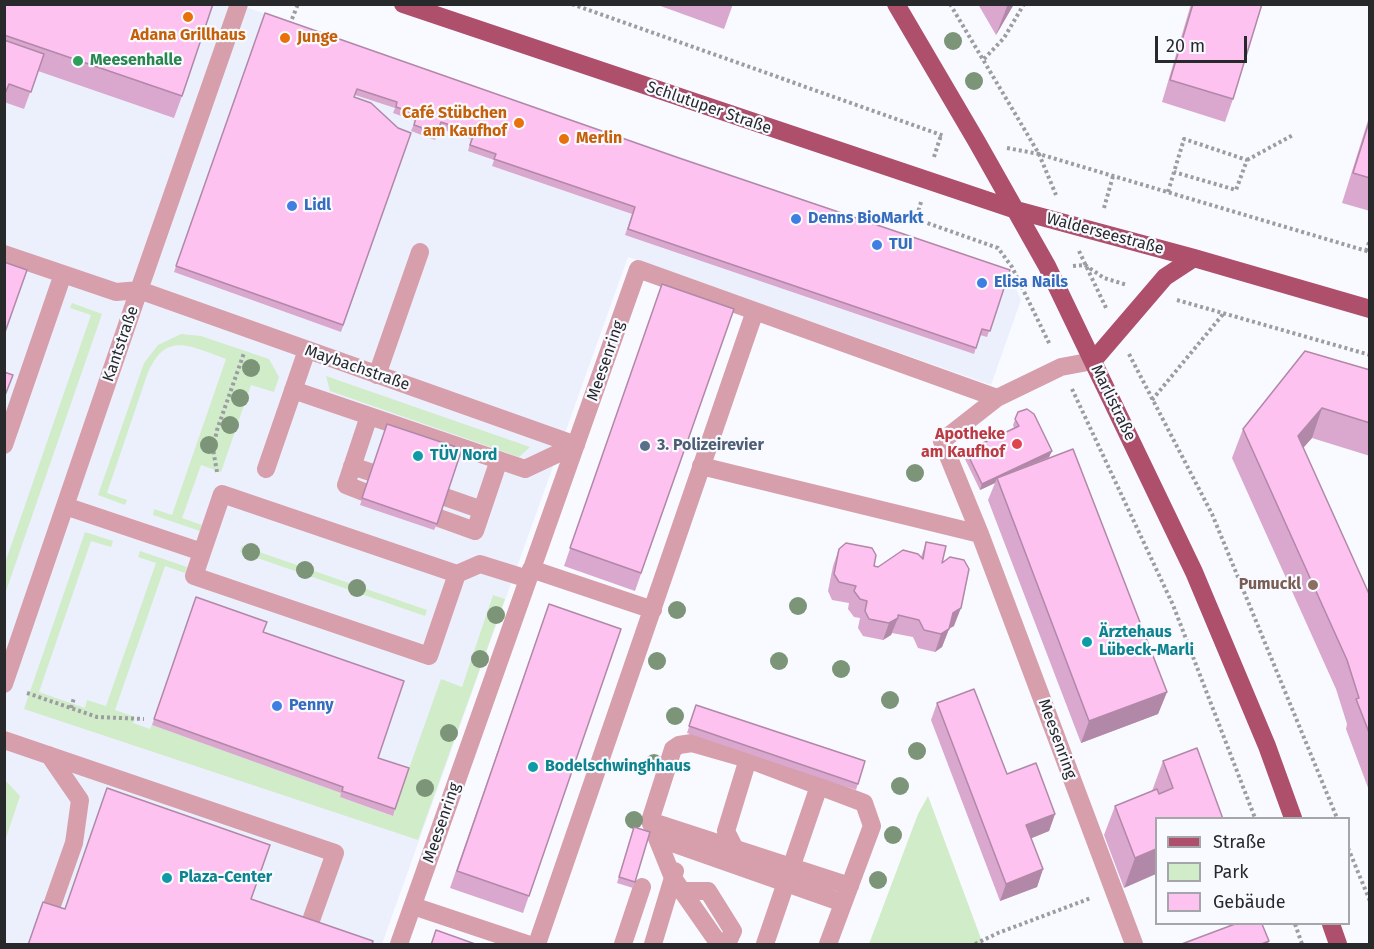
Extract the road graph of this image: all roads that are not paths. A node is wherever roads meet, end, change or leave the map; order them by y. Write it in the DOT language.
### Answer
graph roads {
  1 [pos="239,4"];
  2 [pos="403,4"];
  3 [pos="896,4"];
  4 [pos="1016,210"];
  5 [pos="420,252"];
  6 [pos="4,254"];
  7 [pos="1194,258"];
  8 [pos="63,274"];
  9 [pos="139,290"];
  10 [pos="1370,309"];
  11 [pos="755,311"];
  12 [pos="307,350"];
  13 [pos="1093,361"];
  14 [pos="377,375"];
  15 [pos="293,390"];
  16 [pos="997,398"];
  17 [pos="369,416"];
  18 [pos="4,445"];
  19 [pos="576,445"];
  20 [pos="499,460"];
  21 [pos="352,466"];
  22 [pos="700,466"];
  23 [pos="266,469"];
  24 [pos="370,472"];
  25 [pos="364,492"];
  26 [pos="445,497"];
  27 [pos="65,506"];
  28 [pos="482,510"];
  29 [pos="439,518"];
  30 [pos="981,534"];
  31 [pos="202,552"];
  32 [pos="457,574"];
  33 [pos="529,574"];
  34 [pos="653,610"];
  35 [pos="6,675"];
  36 [pos="4,740"];
  37 [pos="49,755"];
  38 [pos="748,759"];
  39 [pos="819,786"];
  40 [pos="1292,817"];
  41 [pos="650,821"];
  42 [pos="658,838"];
  43 [pos="683,847"];
  44 [pos="735,849"];
  45 [pos="789,875"];
  46 [pos="678,885"];
  47 [pos="642,887"];
  48 [pos="847,894"];
  49 [pos="413,906"];
  50 [pos="50,911"];
  51 [pos="1331,925"];
  52 [pos="309,926"];
  53 [pos="399,945"];
  54 [pos="527,945"];
  55 [pos="537,945"];
  56 [pos="623,945"];
  57 [pos="653,945"];
  58 [pos="719,945"];
  59 [pos="727,945"];
  60 [pos="765,945"];
  61 [pos="828,945"];
  62 [pos="1134,945"];
  63 [pos="1338,945"];
  1 -- 9 [label="street, Kantstraße"];
  2 -- 4 [label="main road, Schlutuper Straße"];
  3 -- 4 [label="main road, Marlistraße"];
  4 -- 7 [label="main road, Walderseestraße"];
  4 -- 13 [label="main road, Marlistraße"];
  5 -- 14 [label="street"];
  6 -- 8 [label="street, Maybachstraße"];
  7 -- 10 [label="main road, Walderseestraße"];
  7 -- 13 [label="main road, Walderseestraße"];
  8 -- 9 [label="street, Maybachstraße"];
  8 -- 18 [label="street"];
  9 -- 12 [label="street, Maybachstraße"];
  9 -- 27 [label="street, Kantstraße"];
  11 -- 16 [label="street, Meesenring"];
  11 -- 19 [label="street, Meesenring"];
  11 -- 22 [label="street"];
  12 -- 14 [label="street, Maybachstraße"];
  12 -- 15 [label="street"];
  13 -- 16 [label="street, Meesenring"];
  13 -- 40 [label="main road, Marlistraße"];
  14 -- 19 [label="street, Maybachstraße"];
  15 -- 17 [label="street"];
  15 -- 23 [label="street"];
  16 -- 30 [label="street, Meesenring"];
  17 -- 20 [label="street"];
  17 -- 21 [label="street"];
  19 -- 20 [label="street"];
  19 -- 33 [label="street, Meesenring"];
  20 -- 28 [label="street"];
  21 -- 24 [label="street"];
  21 -- 25 [label="street"];
  22 -- 30 [label="street"];
  22 -- 34 [label="street"];
  26 -- 28 [label="street"];
  27 -- 31 [label="street"];
  27 -- 35 [label="street, Kantstraße"];
  28 -- 29 [label="street"];
  30 -- 62 [label="street, Meesenring"];
  31 -- 32 [label="street"];
  31 -- 32 [label="street"];
  32 -- 33 [label="street"];
  33 -- 34 [label="street"];
  33 -- 49 [label="street, Meesenring"];
  34 -- 55 [label="street"];
  36 -- 37 [label="street"];
  37 -- 50 [label="street"];
  37 -- 52 [label="street"];
  38 -- 39 [label="street"];
  38 -- 41 [label="street"];
  38 -- 44 [label="street"];
  39 -- 45 [label="street"];
  39 -- 48 [label="street"];
  41 -- 42 [label="street"];
  41 -- 44 [label="street"];
  42 -- 43 [label="street"];
  42 -- 46 [label="street"];
  43 -- 45 [label="street"];
  43 -- 46 [label="street"];
  44 -- 45 [label="street"];
  45 -- 48 [label="street"];
  45 -- 60 [label="street"];
  46 -- 57 [label="street"];
  46 -- 58 [label="street"];
  46 -- 59 [label="street"];
  47 -- 56 [label="street"];
  48 -- 61 [label="street"];
  49 -- 53 [label="street, Meesenring"];
  49 -- 54 [label="street"];
  51 -- 63 [label="main road"];
}
